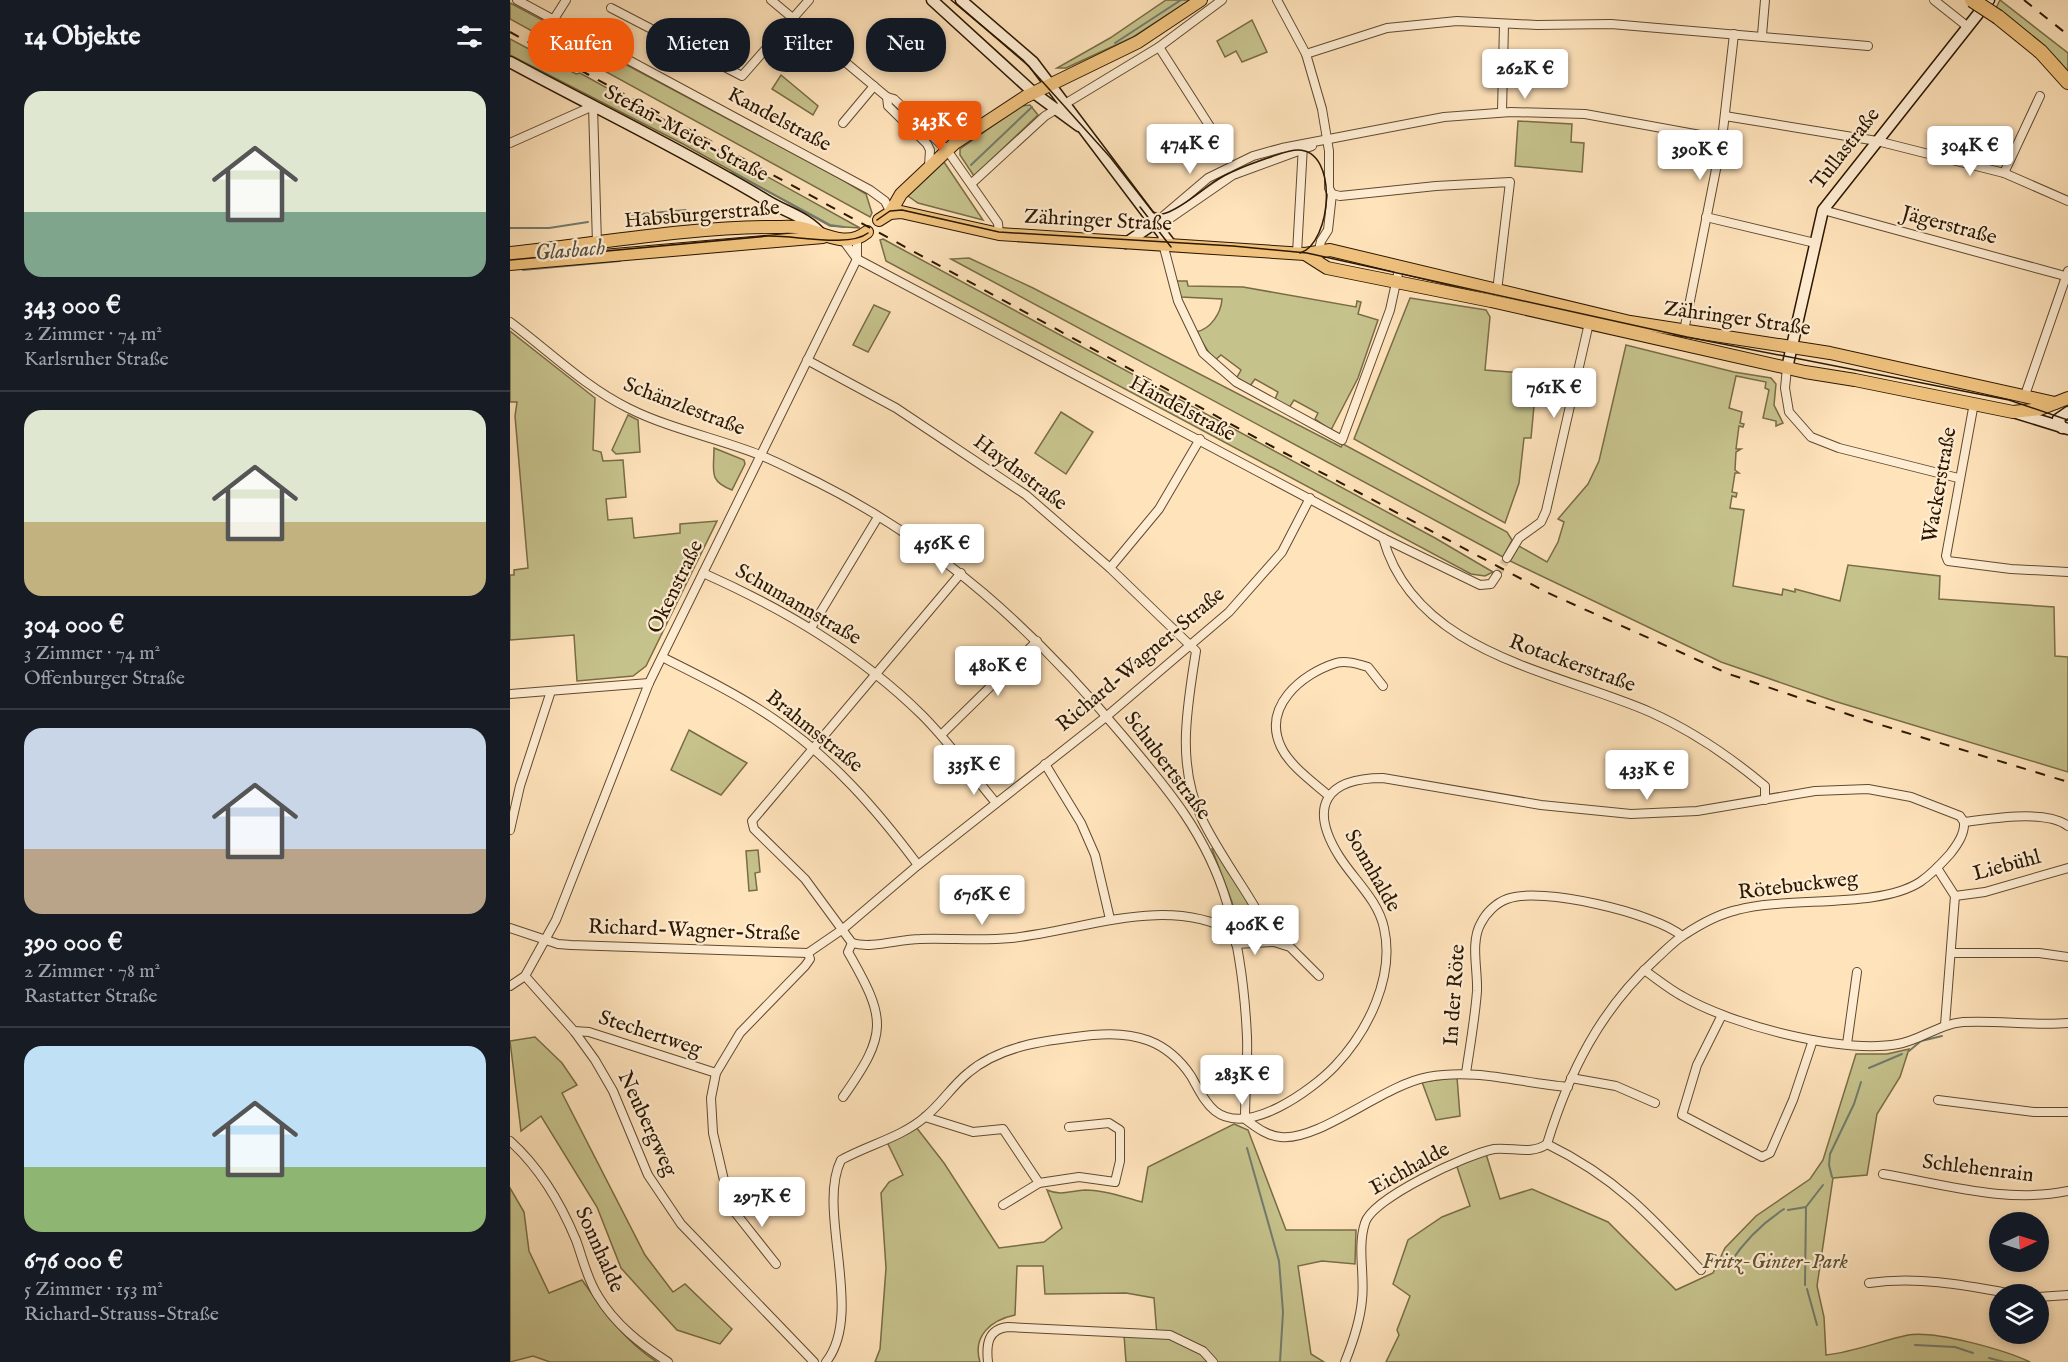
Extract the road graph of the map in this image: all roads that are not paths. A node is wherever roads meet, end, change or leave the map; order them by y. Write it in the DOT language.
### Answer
graph roads {
  1 [pos="517,0"];
  2 [pos="566,0"];
  3 [pos="771,0"];
  4 [pos="808,0"];
  5 [pos="932,0"];
  6 [pos="961,0"];
  7 [pos="1201,0"];
  8 [pos="1222,0"];
  9 [pos="1277,0"];
  10 [pos="1765,0"];
  11 [pos="1934,0"];
  12 [pos="1972,0"];
  13 [pos="611,8"];
  14 [pos="1978,14"];
  15 [pos="552,18"];
  16 [pos="555,18"];
  17 [pos="793,18"];
  18 [pos="1504,24"];
  19 [pos="1968,27"];
  20 [pos="1734,34"];
  21 [pos="1762,35"];
  22 [pos="1868,46"];
  23 [pos="1159,47"];
  24 [pos="762,53"];
  25 [pos="1306,54"];
  26 [pos="510,62"];
  27 [pos="634,62"];
  28 [pos="854,69"];
  29 [pos="2068,82"];
  30 [pos="1052,84"];
  31 [pos="874,86"];
  32 [pos="1034,93"];
  33 [pos="2040,96"];
  34 [pos="887,97"];
  35 [pos="1067,105"];
  36 [pos="593,106"];
  37 [pos="1055,110"];
  38 [pos="1502,112"];
  39 [pos="1725,116"];
  40 [pos="843,123"];
  41 [pos="1081,128"];
  42 [pos="934,136"];
  43 [pos="1327,139"];
  44 [pos="1722,139"];
  45 [pos="1877,141"];
  46 [pos="510,143"];
  47 [pos="927,144"];
  48 [pos="1304,146"];
  49 [pos="1223,147"];
  50 [pos="947,150"];
  51 [pos="929,166"];
  52 [pos="2004,173"];
  53 [pos="972,183"];
  54 [pos="1332,195"];
  55 [pos="2068,201"];
  56 [pos="779,207"];
  57 [pos="1823,210"];
  58 [pos="890,212"];
  59 [pos="1706,217"];
  60 [pos="879,220"];
  61 [pos="765,227"];
  62 [pos="792,227"];
  63 [pos="999,234"];
  64 [pos="862,235"];
  65 [pos="1162,235"];
  66 [pos="645,237"];
  67 [pos="822,237"];
  68 [pos="843,240"];
  69 [pos="766,243"];
  70 [pos="1124,243"];
  71 [pos="1815,243"];
  72 [pos="597,244"];
  73 [pos="644,251"];
  74 [pos="1319,252"];
  75 [pos="510,253"];
  76 [pos="1301,253"];
  77 [pos="857,259"];
  78 [pos="510,264"];
  79 [pos="2067,274"];
  80 [pos="1397,275"];
  81 [pos="1497,291"];
  82 [pos="510,322"];
  83 [pos="1589,323"];
  84 [pos="1684,331"];
  85 [pos="1791,347"];
  86 [pos="807,360"];
  87 [pos="1787,368"];
  88 [pos="2025,395"];
  89 [pos="2068,398"];
  90 [pos="1974,403"];
  91 [pos="2055,403"];
  92 [pos="2068,410"];
  93 [pos="2013,412"];
  94 [pos="2065,428"];
  95 [pos="1200,439"];
  96 [pos="761,456"];
  97 [pos="1958,478"];
  98 [pos="1310,498"];
  99 [pos="878,517"];
  100 [pos="1383,538"];
  101 [pos="1507,558"];
  102 [pos="1110,568"];
  103 [pos="2068,572"];
  104 [pos="703,573"];
  105 [pos="961,573"];
  106 [pos="1497,575"];
  107 [pos="811,628"];
  108 [pos="1037,641"];
  109 [pos="1188,646"];
  110 [pos="662,657"];
  111 [pos="876,674"];
  112 [pos="649,683"];
  113 [pos="1383,686"];
  114 [pos="551,691"];
  115 [pos="510,694"];
  116 [pos="1107,716"];
  117 [pos="941,735"];
  118 [pos="813,749"];
  119 [pos="1045,764"];
  120 [pos="1329,796"];
  121 [pos="1765,800"];
  122 [pos="996,803"];
  123 [pos="1964,822"];
  124 [pos="2068,826"];
  125 [pos="510,830"];
  126 [pos="918,865"];
  127 [pos="1937,868"];
  128 [pos="2068,868"];
  129 [pos="1955,896"];
  130 [pos="1110,919"];
  131 [pos="510,928"];
  132 [pos="843,929"];
  133 [pos="1234,932"];
  134 [pos="1682,936"];
  135 [pos="546,940"];
  136 [pos="1274,942"];
  137 [pos="852,943"];
  138 [pos="1236,944"];
  139 [pos="808,953"];
  140 [pos="1951,953"];
  141 [pos="2068,957"];
  142 [pos="1644,970"];
  143 [pos="1857,972"];
  144 [pos="525,976"];
  145 [pos="1319,976"];
  146 [pos="510,986"];
  147 [pos="1722,1015"];
  148 [pos="2068,1023"];
  149 [pos="1945,1025"];
  150 [pos="574,1031"];
  151 [pos="1813,1040"];
  152 [pos="1847,1044"];
  153 [pos="1466,1072"];
  154 [pos="716,1073"];
  155 [pos="1571,1078"];
  156 [pos="1568,1087"];
  157 [pos="843,1097"];
  158 [pos="1938,1100"];
  159 [pos="1655,1103"];
  160 [pos="2068,1112"];
  161 [pos="925,1117"];
  162 [pos="1245,1119"];
  163 [pos="1069,1127"];
  164 [pos="510,1141"];
  165 [pos="1547,1144"];
  166 [pos="1883,1174"];
  167 [pos="1039,1183"];
  168 [pos="2068,1191"];
  169 [pos="1003,1205"];
  170 [pos="776,1264"];
  171 [pos="1701,1270"];
  172 [pos="1869,1283"];
  173 [pos="1989,1290"];
  174 [pos="2068,1294"];
  175 [pos="2049,1296"];
  176 [pos="668,1362"];
  177 [pos="814,1362"];
  178 [pos="826,1362"];
  179 [pos="988,1362"];
  180 [pos="1213,1362"];
  181 [pos="1345,1362"];
  1 -- 15 [label="street, Kandelstraße"];
  2 -- 16 [label="street"];
  3 -- 17 [label="street"];
  4 -- 17 [label="street"];
  5 -- 32 [label="main road"];
  6 -- 30 [label="main road"];
  7 -- 30 [label="main road"];
  8 -- 23 [label="street"];
  9 -- 25 [label="street"];
  10 -- 21 [label="street"];
  11 -- 19 [label="street"];
  12 -- 29 [label="highway, bridge"];
  13 -- 24 [label="street"];
  14 -- 19 [label="main road, Tullastraße"];
  18 -- 20 [label="street"];
  18 -- 25 [label="street"];
  18 -- 38 [label="street"];
  19 -- 45 [label="main road, Tullastraße"];
  20 -- 21 [label="street"];
  20 -- 39 [label="street"];
  21 -- 22 [label="street"];
  23 -- 35 [label="street"];
  23 -- 49 [label="street"];
  25 -- 43 [label="street"];
  26 -- 36 [label="main road, Stefan-Meier-Straße"];
  27 -- 58 [label="street, Kandelstraße"];
  28 -- 31 [label="street"];
  30 -- 32 [label="main road"];
  30 -- 35 [label="main road"];
  31 -- 34 [label="street"];
  31 -- 40 [label="street"];
  32 -- 37 [label="main road"];
  32 -- 50 [label="main road"];
  33 -- 52 [label="street"];
  34 -- 42 [label="street"];
  34 -- 47 [label="street"];
  35 -- 37 [label="street"];
  35 -- 41 [label="main road"];
  36 -- 46 [label="street"];
  36 -- 56 [label="main road, Stefan-Meier-Straße"];
  36 -- 72 [label="street"];
  37 -- 41 [label="main road"];
  37 -- 53 [label="street"];
  38 -- 43 [label="street"];
  38 -- 44 [label="street"];
  39 -- 44 [label="street"];
  39 -- 45 [label="street"];
  41 -- 65 [label="main road"];
  42 -- 47 [label="street"];
  42 -- 50 [label="street"];
  43 -- 48 [label="street"];
  43 -- 54 [label="street"];
  44 -- 59 [label="street"];
  45 -- 52 [label="street"];
  45 -- 57 [label="main road, Tullastraße"];
  47 -- 51 [label="street"];
  48 -- 65 [label="street"];
  48 -- 65 [label="street"];
  48 -- 76 [label="street"];
  50 -- 51 [label="main road"];
  50 -- 53 [label="street"];
  51 -- 58 [label="main road"];
  52 -- 55 [label="street"];
  53 -- 63 [label="street"];
  54 -- 74 [label="street"];
  54 -- 81 [label="street"];
  56 -- 62 [label="main road, Stefan-Meier-Straße"];
  56 -- 67 [label="main road, Stefan-Meier-Straße"];
  57 -- 71 [label="main road, Tullastraße"];
  57 -- 79 [label="street, Jägerstraße"];
  58 -- 60 [label="main road"];
  58 -- 63 [label="main road, Zähringer Straße"];
  59 -- 71 [label="street"];
  59 -- 84 [label="street"];
  61 -- 62 [label="main road, Habsburgerstraße"];
  61 -- 66 [label="main road, Habsburgerstraße"];
  61 -- 69 [label="main road"];
  62 -- 67 [label="main road, Habsburgerstraße"];
  63 -- 70 [label="main road, Zähringer Straße"];
  64 -- 68 [label="main road, Habsburgerstraße"];
  64 -- 77 [label="street, Okenstraße"];
  65 -- 70 [label="main road, Zähringer Straße"];
  65 -- 70 [label="main road"];
  65 -- 76 [label="main road, Zähringer Straße"];
  65 -- 80 [label="street"];
  66 -- 72 [label="main road, Habsburgerstraße"];
  66 -- 73 [label="main road"];
  67 -- 68 [label="main road, Habsburgerstraße"];
  67 -- 69 [label="main road, Habsburgerstraße"];
  68 -- 77 [label="street"];
  69 -- 73 [label="main road, Habsburgerstraße"];
  71 -- 85 [label="main road, Tullastraße"];
  72 -- 75 [label="main road, Habsburgerstraße"];
  73 -- 78 [label="main road, Habsburgerstraße"];
  74 -- 76 [label="main road, Zähringer Straße"];
  74 -- 80 [label="main road, Zähringer Straße"];
  74 -- 80 [label="main road, Zähringer Straße"];
  77 -- 86 [label="street, Okenstraße"];
  77 -- 95 [label="street, Händelstraße"];
  79 -- 88 [label="street"];
  80 -- 81 [label="main road, Zähringer Straße"];
  80 -- 83 [label="main road, Zähringer Straße"];
  81 -- 84 [label="main road, Zähringer Straße"];
  82 -- 96 [label="street, Schänzlestraße"];
  83 -- 87 [label="main road, Zähringer Straße"];
  83 -- 101 [label="street"];
  84 -- 85 [label="main road, Zähringer Straße"];
  85 -- 87 [label="main road, Tullastraße"];
  85 -- 88 [label="main road, Zähringer Straße"];
  86 -- 96 [label="street, Okenstraße"];
  86 -- 102 [label="street, Haydnstraße"];
  87 -- 90 [label="main road, Zähringer Straße"];
  87 -- 97 [label="street"];
  88 -- 91 [label="main road, Zähringer Straße"];
  89 -- 91 [label="main road"];
  90 -- 93 [label="main road, Zähringer Straße"];
  90 -- 97 [label="street, Wackerstraße"];
  91 -- 92 [label="main road, Zähringer Straße"];
  91 -- 93 [label="main road"];
  92 -- 94 [label="main road, Zähringer Straße"];
  93 -- 94 [label="main road, Zähringer Straße"];
  95 -- 98 [label="street, Händelstraße"];
  95 -- 102 [label="street"];
  96 -- 99 [label="street, Schubertstraße"];
  96 -- 104 [label="street, Okenstraße"];
  97 -- 103 [label="street, Wackerstraße"];
  98 -- 100 [label="street, Händelstraße"];
  98 -- 109 [label="street, Richard-Wagner-Straße"];
  99 -- 105 [label="street, Schubertstraße"];
  99 -- 107 [label="street"];
  100 -- 106 [label="street, Händelstraße"];
  100 -- 121 [label="street, Rotackerstraße"];
  102 -- 109 [label="street, Haydnstraße"];
  104 -- 107 [label="street, Schumannstraße"];
  104 -- 110 [label="street, Okenstraße"];
  105 -- 108 [label="street, Schubertstraße"];
  105 -- 111 [label="street"];
  107 -- 111 [label="street, Schumannstraße"];
  108 -- 116 [label="street, Schubertstraße"];
  108 -- 117 [label="street"];
  109 -- 116 [label="street, Richard-Wagner-Straße"];
  109 -- 136 [label="street"];
  110 -- 112 [label="street, Okenstraße"];
  110 -- 118 [label="street, Brahmsstraße"];
  111 -- 117 [label="street, Schumannstraße"];
  111 -- 118 [label="street"];
  112 -- 114 [label="street"];
  112 -- 135 [label="street, Okenstraße"];
  113 -- 120 [label="street"];
  114 -- 115 [label="street"];
  114 -- 125 [label="street"];
  116 -- 119 [label="street, Richard-Wagner-Straße"];
  116 -- 133 [label="street, Schubertstraße"];
  117 -- 122 [label="street, Schumannstraße"];
  118 -- 126 [label="street, Brahmsstraße"];
  118 -- 132 [label="street"];
  119 -- 122 [label="street, Richard-Wagner-Straße"];
  119 -- 130 [label="street"];
  120 -- 121 [label="street"];
  120 -- 162 [label="street, Sonnhalde"];
  121 -- 123 [label="street"];
  122 -- 126 [label="street, Richard-Wagner-Straße"];
  123 -- 124 [label="street"];
  123 -- 127 [label="street, Rötebuckweg"];
  126 -- 132 [label="street, Richard-Wagner-Straße"];
  127 -- 129 [label="street, Liebühl"];
  127 -- 134 [label="street, Rötebuckweg"];
  128 -- 129 [label="street, Liebühl"];
  129 -- 140 [label="street, Liebühl"];
  130 -- 133 [label="street"];
  130 -- 137 [label="street"];
  131 -- 135 [label="street, Richard-Wagner-Straße"];
  132 -- 137 [label="street"];
  132 -- 139 [label="street, Richard-Wagner-Straße"];
  133 -- 138 [label="street, Schubertstraße"];
  134 -- 142 [label="street, Rötebuckweg"];
  134 -- 153 [label="street, In der Röte"];
  135 -- 139 [label="street, Richard-Wagner-Straße"];
  135 -- 144 [label="street, Okenstraße"];
  136 -- 138 [label="street"];
  136 -- 145 [label="street"];
  137 -- 157 [label="street"];
  138 -- 162 [label="street, Schubertstraße"];
  139 -- 154 [label="street, Stechertweg"];
  140 -- 141 [label="street"];
  140 -- 149 [label="street, Liebühl"];
  142 -- 147 [label="street"];
  142 -- 155 [label="street, Rötebuckweg"];
  143 -- 152 [label="street"];
  144 -- 146 [label="street"];
  144 -- 150 [label="street, Neubergweg"];
  147 -- 151 [label="street"];
  147 -- 151 [label="street"];
  148 -- 149 [label="street"];
  149 -- 152 [label="street"];
  150 -- 154 [label="street, Stechertweg"];
  150 -- 177 [label="street, Neubergweg"];
  151 -- 152 [label="street"];
  153 -- 156 [label="street"];
  153 -- 162 [label="street"];
  154 -- 170 [label="street, Stechertweg"];
  155 -- 156 [label="street, Rötebuckweg"];
  155 -- 159 [label="street"];
  156 -- 165 [label="street, Rötebuckweg"];
  158 -- 160 [label="street"];
  161 -- 162 [label="street"];
  161 -- 167 [label="street"];
  161 -- 178 [label="street"];
  163 -- 167 [label="street"];
  164 -- 176 [label="street, Sonnhalde"];
  165 -- 171 [label="street"];
  165 -- 181 [label="street, Eichhalde"];
  166 -- 168 [label="street, Schlehenrain"];
  167 -- 169 [label="street"];
  172 -- 173 [label="street"];
  174 -- 175 [label="street"];
  179 -- 180 [label="street"];
}
